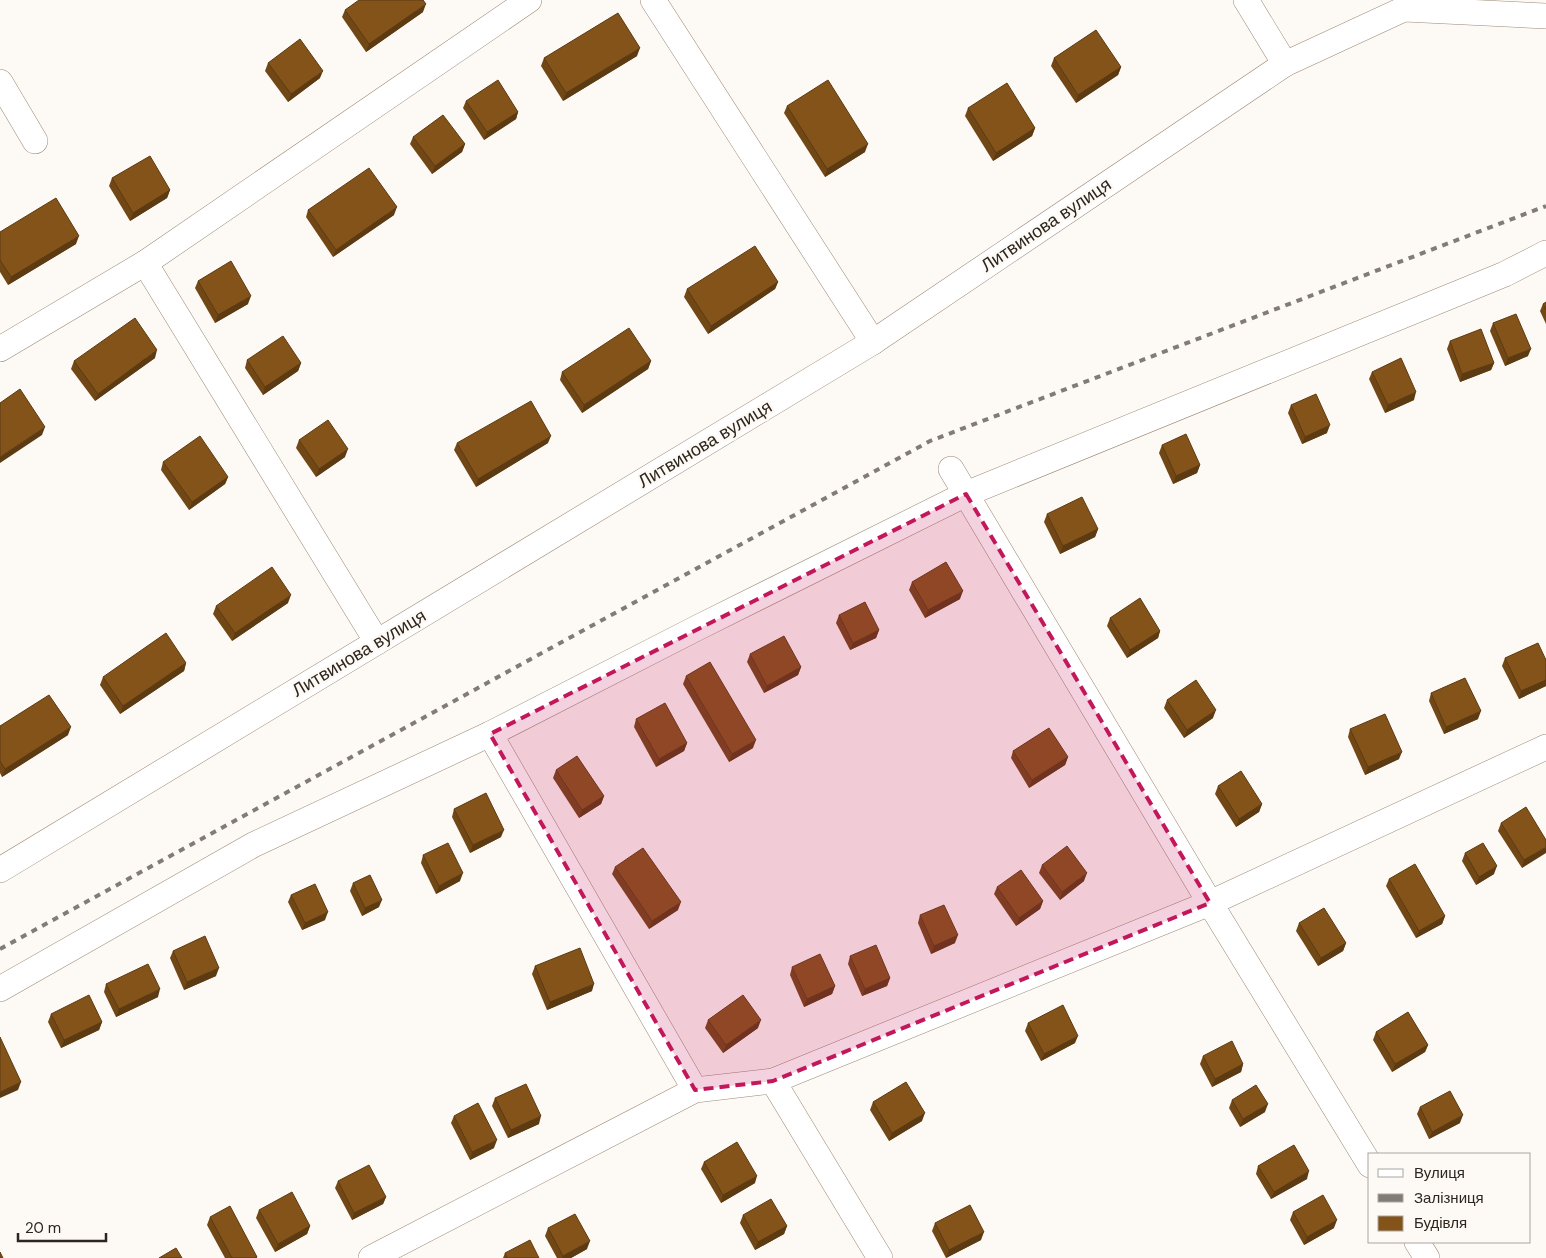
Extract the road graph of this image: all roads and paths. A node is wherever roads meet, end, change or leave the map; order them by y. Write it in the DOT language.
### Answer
graph roads {
  1 [pos="529,0"];
  2 [pos="653,0"];
  3 [pos="1246,0"];
  4 [pos="1404,4"];
  5 [pos="1546,16"];
  6 [pos="1285,64"];
  7 [pos="0,82"];
  8 [pos="35,141"];
  9 [pos="1546,253"];
  10 [pos="145,263"];
  11 [pos="873,342"];
  12 [pos="0,349"];
  13 [pos="951,469"];
  14 [pos="966,494"];
  15 [pos="377,642"];
  16 [pos="490,734"];
  17 [pos="1546,748"];
  18 [pos="0,870"];
  19 [pos="1210,903"];
  20 [pos="0,989"];
  21 [pos="773,1081"];
  22 [pos="695,1090"];
  23 [pos="1368,1162"];
  24 [pos="1418,1243"];
  25 [pos="371,1258"];
  26 [pos="880,1258"];
  27 [pos="1427,1258"];
  1 -- 10 [label="street"];
  2 -- 11 [label="street"];
  3 -- 6 [label="street"];
  4 -- 5 [label="street"];
  4 -- 6 [label="street, Литвинова вулиця"];
  6 -- 11 [label="street, Литвинова вулиця"];
  7 -- 8 [label="street"];
  9 -- 14 [label="street"];
  10 -- 12 [label="street"];
  10 -- 15 [label="street"];
  11 -- 15 [label="street, Литвинова вулиця"];
  13 -- 14 [label="street"];
  14 -- 16 [label="street"];
  14 -- 19 [label="street"];
  15 -- 18 [label="street, Литвинова вулиця"];
  16 -- 20 [label="street"];
  16 -- 22 [label="street"];
  17 -- 19 [label="street"];
  19 -- 21 [label="street"];
  19 -- 23 [label="street"];
  21 -- 22 [label="street"];
  21 -- 26 [label="street"];
  22 -- 25 [label="street"];
  24 -- 27 [label="street"];
}
